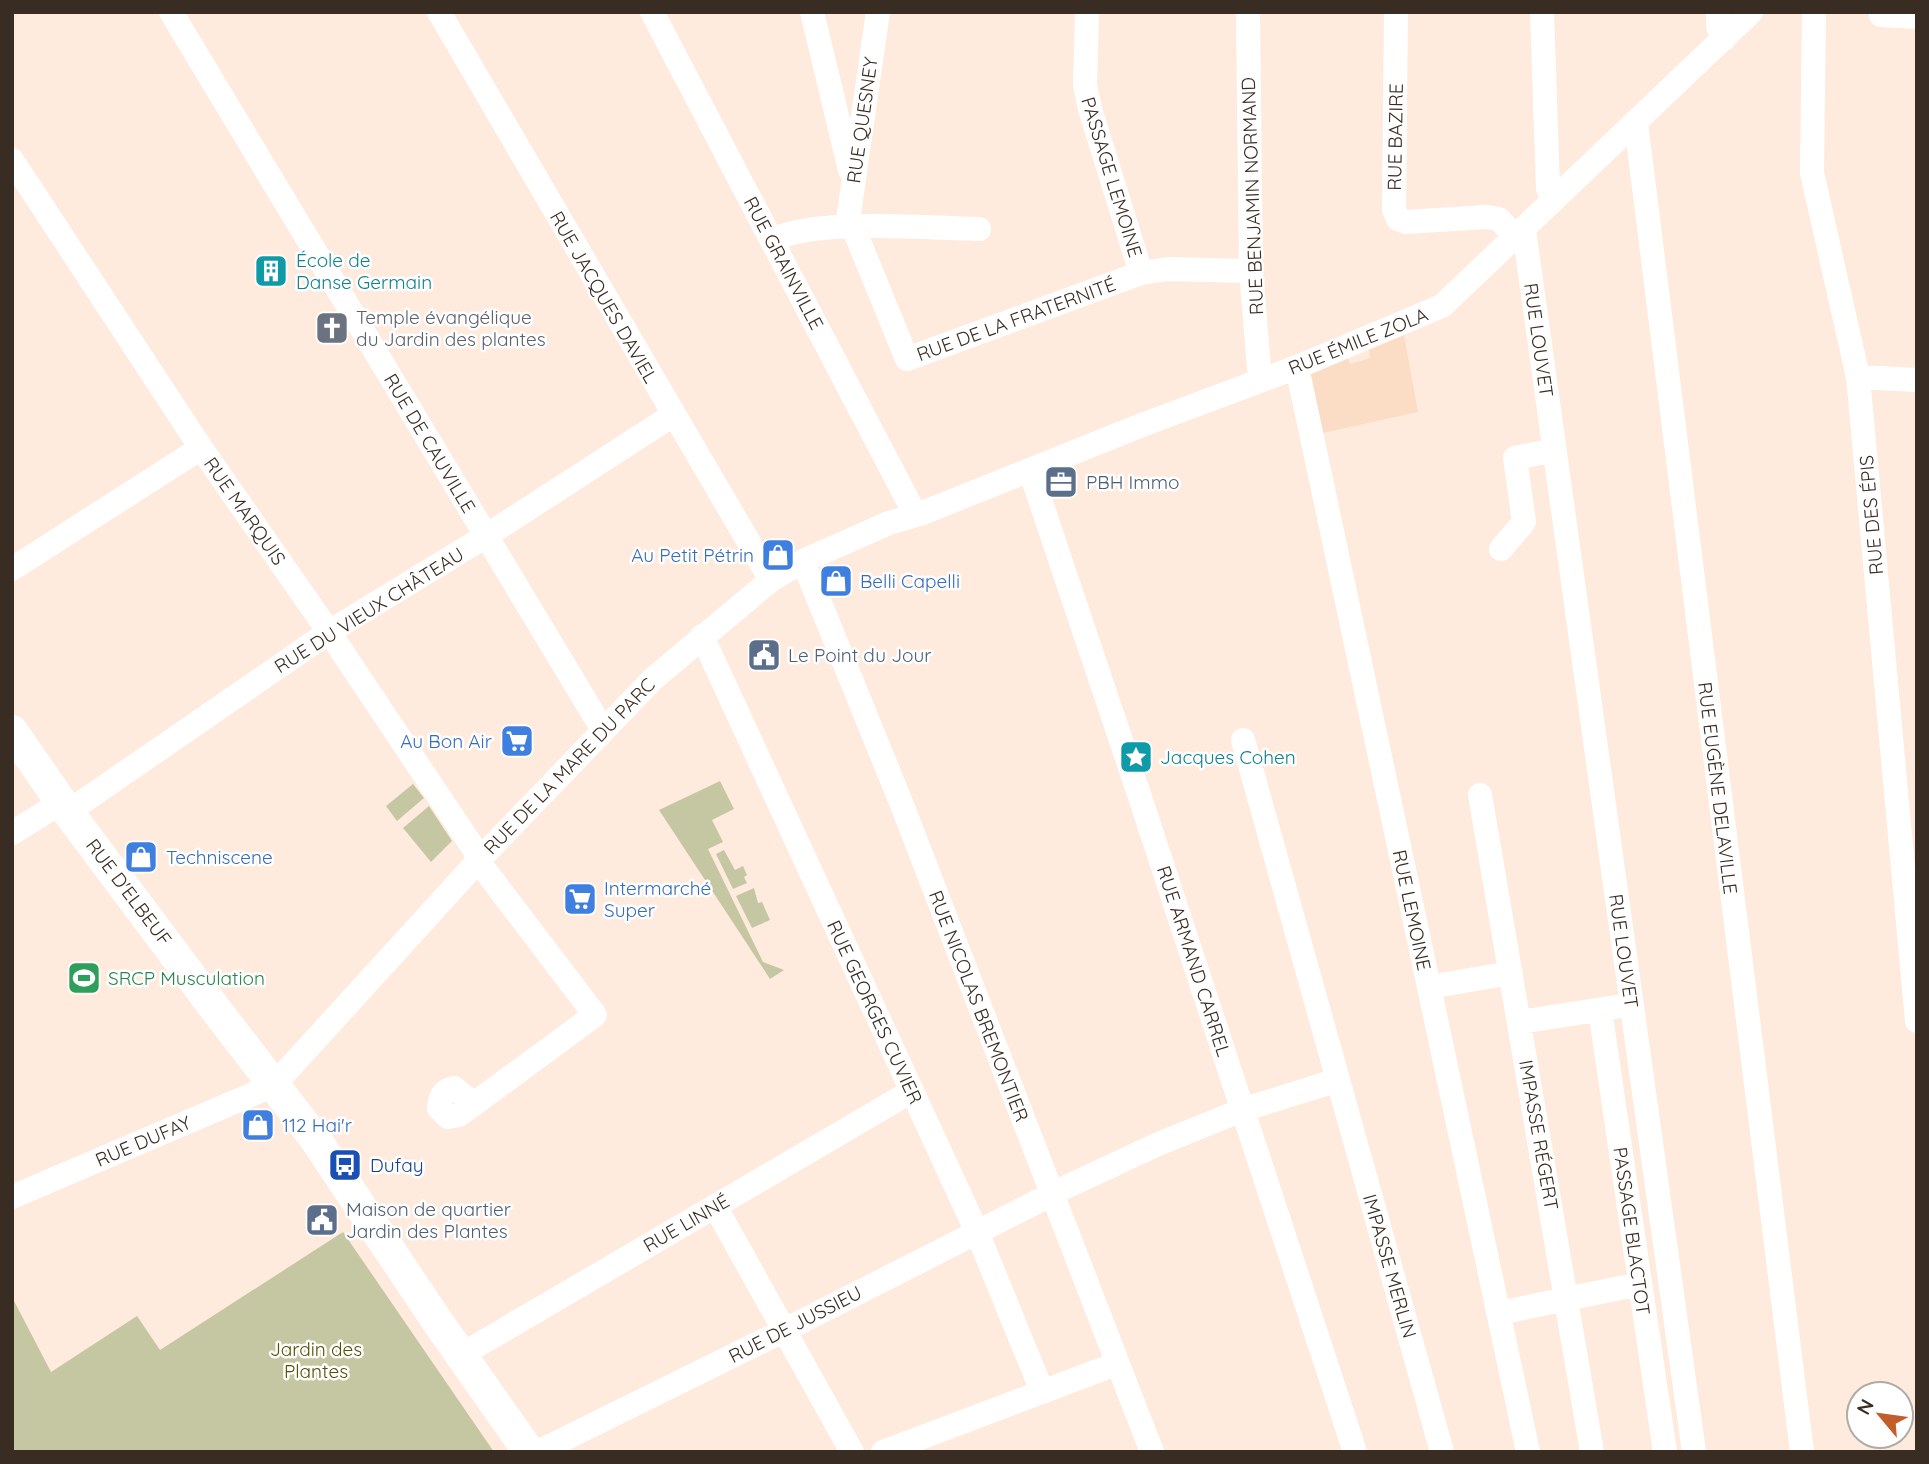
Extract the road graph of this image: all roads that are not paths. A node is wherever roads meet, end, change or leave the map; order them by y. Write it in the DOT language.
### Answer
graph roads {
  1 [pos="171,12"];
  2 [pos="439,12"];
  3 [pos="652,12"];
  4 [pos="812,12"];
  5 [pos="878,12"];
  6 [pos="1087,12"];
  7 [pos="1248,12"];
  8 [pos="1396,12"];
  9 [pos="1542,12"];
  10 [pos="1718,12"];
  11 [pos="1751,12"];
  12 [pos="1814,12"];
  13 [pos="1881,12"];
  14 [pos="1917,17"];
  15 [pos="1724,39"];
  16 [pos="1636,123"];
  17 [pos="12,160"];
  18 [pos="853,180"];
  19 [pos="1553,201"];
  20 [pos="850,227"];
  21 [pos="979,229"];
  22 [pos="1520,234"];
  23 [pos="772,240"];
  24 [pos="1251,271"];
  25 [pos="1141,273"];
  26 [pos="1297,367"];
  27 [pos="1858,377"];
  28 [pos="1260,380"];
  29 [pos="1917,380"];
  30 [pos="673,415"];
  31 [pos="201,448"];
  32 [pos="1554,450"];
  33 [pos="1030,470"];
  34 [pos="915,514"];
  35 [pos="486,536"];
  36 [pos="1502,549"];
  37 [pos="803,561"];
  38 [pos="12,569"];
  39 [pos="771,580"];
  40 [pos="329,632"];
  41 [pos="702,636"];
  42 [pos="603,730"];
  43 [pos="12,731"];
  44 [pos="1243,740"];
  45 [pos="1480,795"];
  46 [pos="65,807"];
  47 [pos="12,833"];
  48 [pos="478,861"];
  49 [pos="1511,973"];
  50 [pos="1429,987"];
  51 [pos="1632,1005"];
  52 [pos="1600,1010"];
  53 [pos="1917,1021"];
  54 [pos="1520,1022"];
  55 [pos="1338,1080"];
  56 [pos="274,1085"];
  57 [pos="912,1091"];
  58 [pos="474,1104"];
  59 [pos="1242,1110"];
  60 [pos="1051,1194"];
  61 [pos="12,1197"];
  62 [pos="715,1206"];
  63 [pos="977,1232"];
  64 [pos="1640,1284"];
  65 [pos="1566,1298"];
  66 [pos="1499,1314"];
  67 [pos="785,1330"];
  68 [pos="461,1355"];
  69 [pos="1116,1364"];
  70 [pos="1042,1391"];
  71 [pos="529,1452"];
  72 [pos="538,1452"];
  73 [pos="852,1452"];
  74 [pos="883,1452"];
  75 [pos="1152,1452"];
  76 [pos="1355,1452"];
  77 [pos="1442,1452"];
  78 [pos="1528,1452"];
  79 [pos="1592,1452"];
  80 [pos="1665,1452"];
  81 [pos="1694,1452"];
  82 [pos="1802,1452"];
  1 -- 35 [label="street, RUE DE CAUVILLE"];
  2 -- 30 [label="street, RUE JACQUES DAVIEL"];
  3 -- 23 [label="street, RUE GRAINVILLE"];
  4 -- 18 [label="street"];
  5 -- 18 [label="street, RUE QUESNEY"];
  6 -- 25 [label="street, PASSAGE LEMOINE"];
  7 -- 24 [label="street, RUE BENJAMIN NORMAND"];
  8 -- 22 [label="street, RUE BAZIRE"];
  9 -- 19 [label="street"];
  10 -- 15 [label="street"];
  11 -- 15 [label="street, RUE ÉMILE ZOLA"];
  12 -- 27 [label="street, RUE DES ÉPIS"];
  13 -- 14 [label="street"];
  15 -- 16 [label="street, RUE ÉMILE ZOLA"];
  16 -- 19 [label="street, RUE ÉMILE ZOLA"];
  16 -- 82 [label="street, RUE EUGÈNE DELAVILLE"];
  17 -- 31 [label="street, RUE MARQUIS"];
  18 -- 20 [label="street, RUE QUESNEY"];
  19 -- 22 [label="street, RUE ÉMILE ZOLA"];
  20 -- 21 [label="street"];
  20 -- 23 [label="street"];
  20 -- 25 [label="street, RUE DE LA FRATERNITÉ"];
  22 -- 26 [label="street, RUE ÉMILE ZOLA"];
  22 -- 32 [label="street, RUE LOUVET"];
  23 -- 34 [label="street, RUE GRAINVILLE"];
  24 -- 25 [label="street, PASSAGE LEMOINE"];
  24 -- 28 [label="street, RUE BENJAMIN NORMAND"];
  26 -- 28 [label="street, RUE ÉMILE ZOLA"];
  26 -- 50 [label="street, RUE LEMOINE"];
  27 -- 29 [label="street"];
  27 -- 53 [label="street, RUE DES ÉPIS"];
  28 -- 33 [label="street, RUE ÉMILE ZOLA"];
  30 -- 35 [label="street, RUE DU VIEUX CHÂTEAU"];
  30 -- 39 [label="street, RUE JACQUES DAVIEL"];
  31 -- 38 [label="street"];
  31 -- 40 [label="street, RUE MARQUIS"];
  32 -- 36 [label="street"];
  32 -- 51 [label="street, RUE LOUVET"];
  33 -- 34 [label="street, RUE ÉMILE ZOLA"];
  33 -- 59 [label="street, RUE ARMAND CARREL"];
  34 -- 37 [label="street, RUE DE LA MARE DU PARC"];
  35 -- 40 [label="street, RUE DU VIEUX CHÂTEAU"];
  35 -- 42 [label="street, RUE DE CAUVILLE"];
  37 -- 39 [label="street, RUE DE LA MARE DU PARC"];
  37 -- 60 [label="street, RUE NICOLAS BREMONTIER"];
  39 -- 41 [label="street, RUE DE LA MARE DU PARC"];
  40 -- 46 [label="street, RUE DU VIEUX CHÂTEAU"];
  40 -- 48 [label="street, RUE MARQUIS"];
  41 -- 42 [label="street, RUE DE LA MARE DU PARC"];
  41 -- 57 [label="street, RUE GEORGES CUVIER"];
  42 -- 48 [label="street, RUE DE LA MARE DU PARC"];
  43 -- 46 [label="main road, RUE D'ELBEUF"];
  44 -- 55 [label="street, IMPASSE MERLIN"];
  45 -- 49 [label="street, IMPASSE RÉGERT"];
  46 -- 47 [label="street, RUE DU VIEUX CHÂTEAU"];
  46 -- 56 [label="main road, RUE D'ELBEUF"];
  48 -- 56 [label="street, RUE DE LA MARE DU PARC"];
  48 -- 58 [label="street, RUE MARQUIS"];
  49 -- 50 [label="street"];
  49 -- 54 [label="street, IMPASSE RÉGERT"];
  50 -- 66 [label="street, RUE LEMOINE"];
  51 -- 52 [label="street"];
  51 -- 81 [label="street, RUE LOUVET"];
  52 -- 54 [label="street"];
  52 -- 64 [label="street, PASSAGE BLACTOT"];
  54 -- 65 [label="street, IMPASSE RÉGERT"];
  55 -- 59 [label="street"];
  55 -- 77 [label="street, IMPASSE MERLIN"];
  56 -- 61 [label="street, RUE DUFAY"];
  56 -- 68 [label="main road, RUE D'ELBEUF"];
  57 -- 62 [label="street, RUE LINNÉ"];
  57 -- 63 [label="street, RUE GEORGES CUVIER"];
  59 -- 60 [label="street, RUE DE JUSSIEU"];
  59 -- 76 [label="street, RUE ARMAND CARREL"];
  60 -- 63 [label="street, RUE DE JUSSIEU"];
  60 -- 69 [label="street, RUE NICOLAS BREMONTIER"];
  62 -- 67 [label="street"];
  62 -- 68 [label="street, RUE LINNÉ"];
  63 -- 67 [label="street, RUE DE JUSSIEU"];
  63 -- 70 [label="street, RUE GEORGES CUVIER"];
  64 -- 65 [label="street"];
  64 -- 80 [label="street, PASSAGE BLACTOT"];
  65 -- 66 [label="street"];
  65 -- 79 [label="street, IMPASSE RÉGERT"];
  66 -- 78 [label="street, RUE LEMOINE"];
  67 -- 72 [label="street, RUE DE JUSSIEU"];
  67 -- 73 [label="street"];
  68 -- 71 [label="main road, RUE D'ELBEUF"];
  69 -- 70 [label="street"];
  69 -- 75 [label="street, RUE NICOLAS BREMONTIER"];
  70 -- 74 [label="street"];
}
